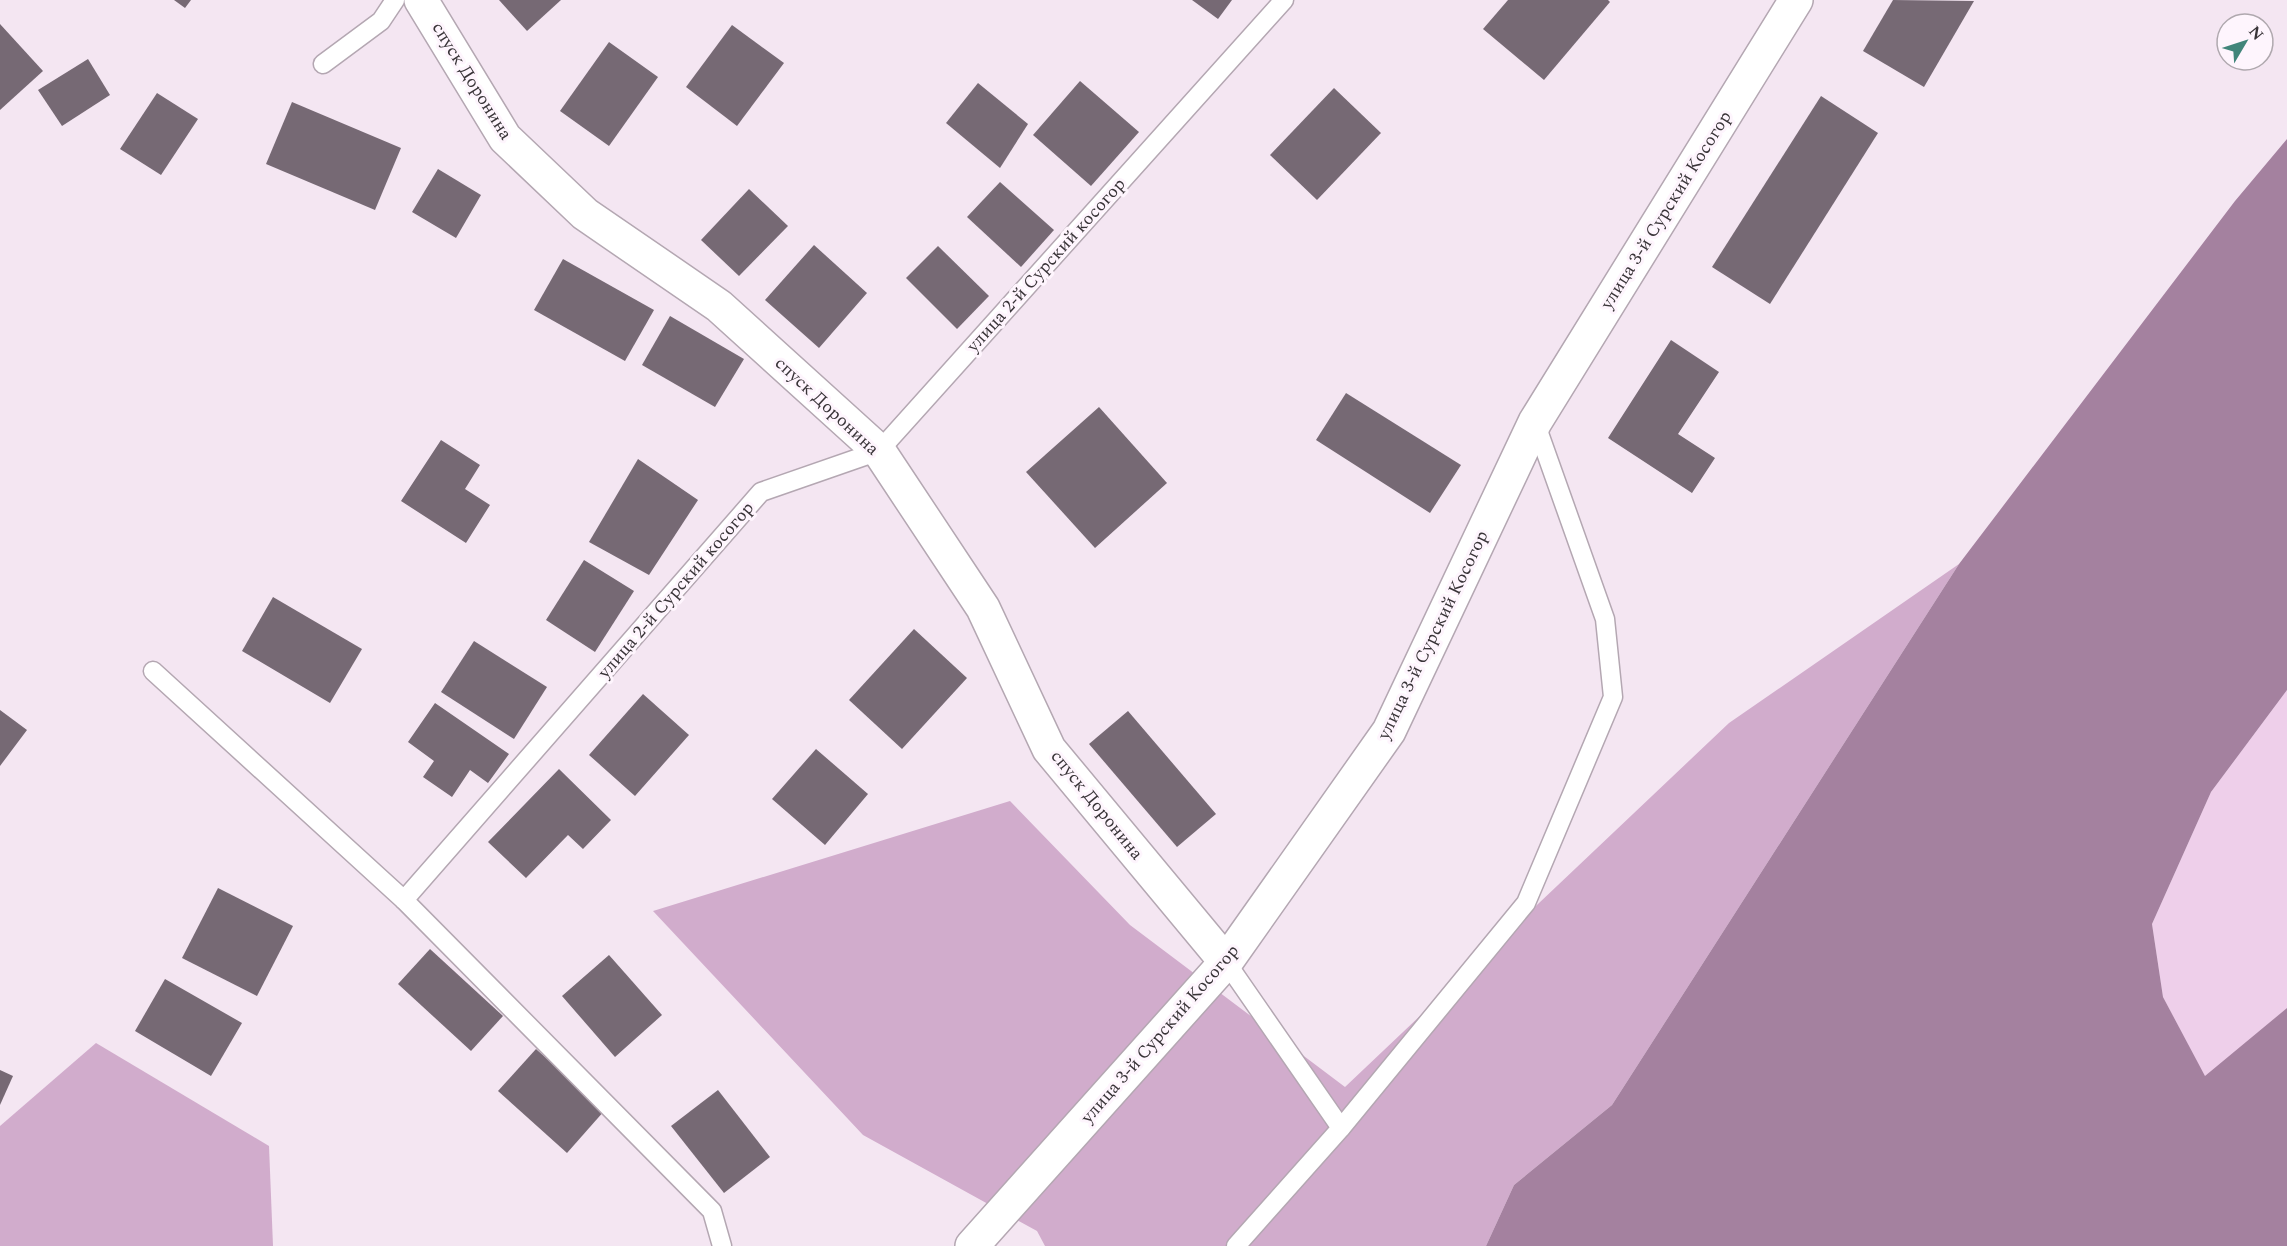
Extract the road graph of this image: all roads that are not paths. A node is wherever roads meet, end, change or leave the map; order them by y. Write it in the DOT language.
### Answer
graph roads {
  1 [pos="394,0"];
  2 [pos="421,0"];
  3 [pos="1284,0"];
  4 [pos="1796,0"];
  5 [pos="323,64"];
  6 [pos="1535,422"];
  7 [pos="879,451"];
  8 [pos="153,671"];
  9 [pos="404,900"];
  10 [pos="1226,962"];
  11 [pos="1341,1128"];
  12 [pos="722,1246"];
  13 [pos="972,1246"];
  14 [pos="1236,1246"];
  1 -- 5 [label="lane"];
  2 -- 7 [label="street, спуск Доронина"];
  3 -- 7 [label="lane, улица 2-й Сурский косогор"];
  4 -- 6 [label="street, улица 3-й Сурский Косогор"];
  6 -- 10 [label="street, улица 3-й Сурский Косогор"];
  6 -- 11 [label="lane"];
  7 -- 9 [label="lane, улица 2-й Сурский косогор"];
  7 -- 10 [label="street, спуск Доронина"];
  8 -- 9 [label="lane"];
  9 -- 12 [label="lane"];
  10 -- 11 [label="lane"];
  10 -- 13 [label="street, улица 3-й Сурский Косогор"];
  11 -- 14 [label="lane"];
}
